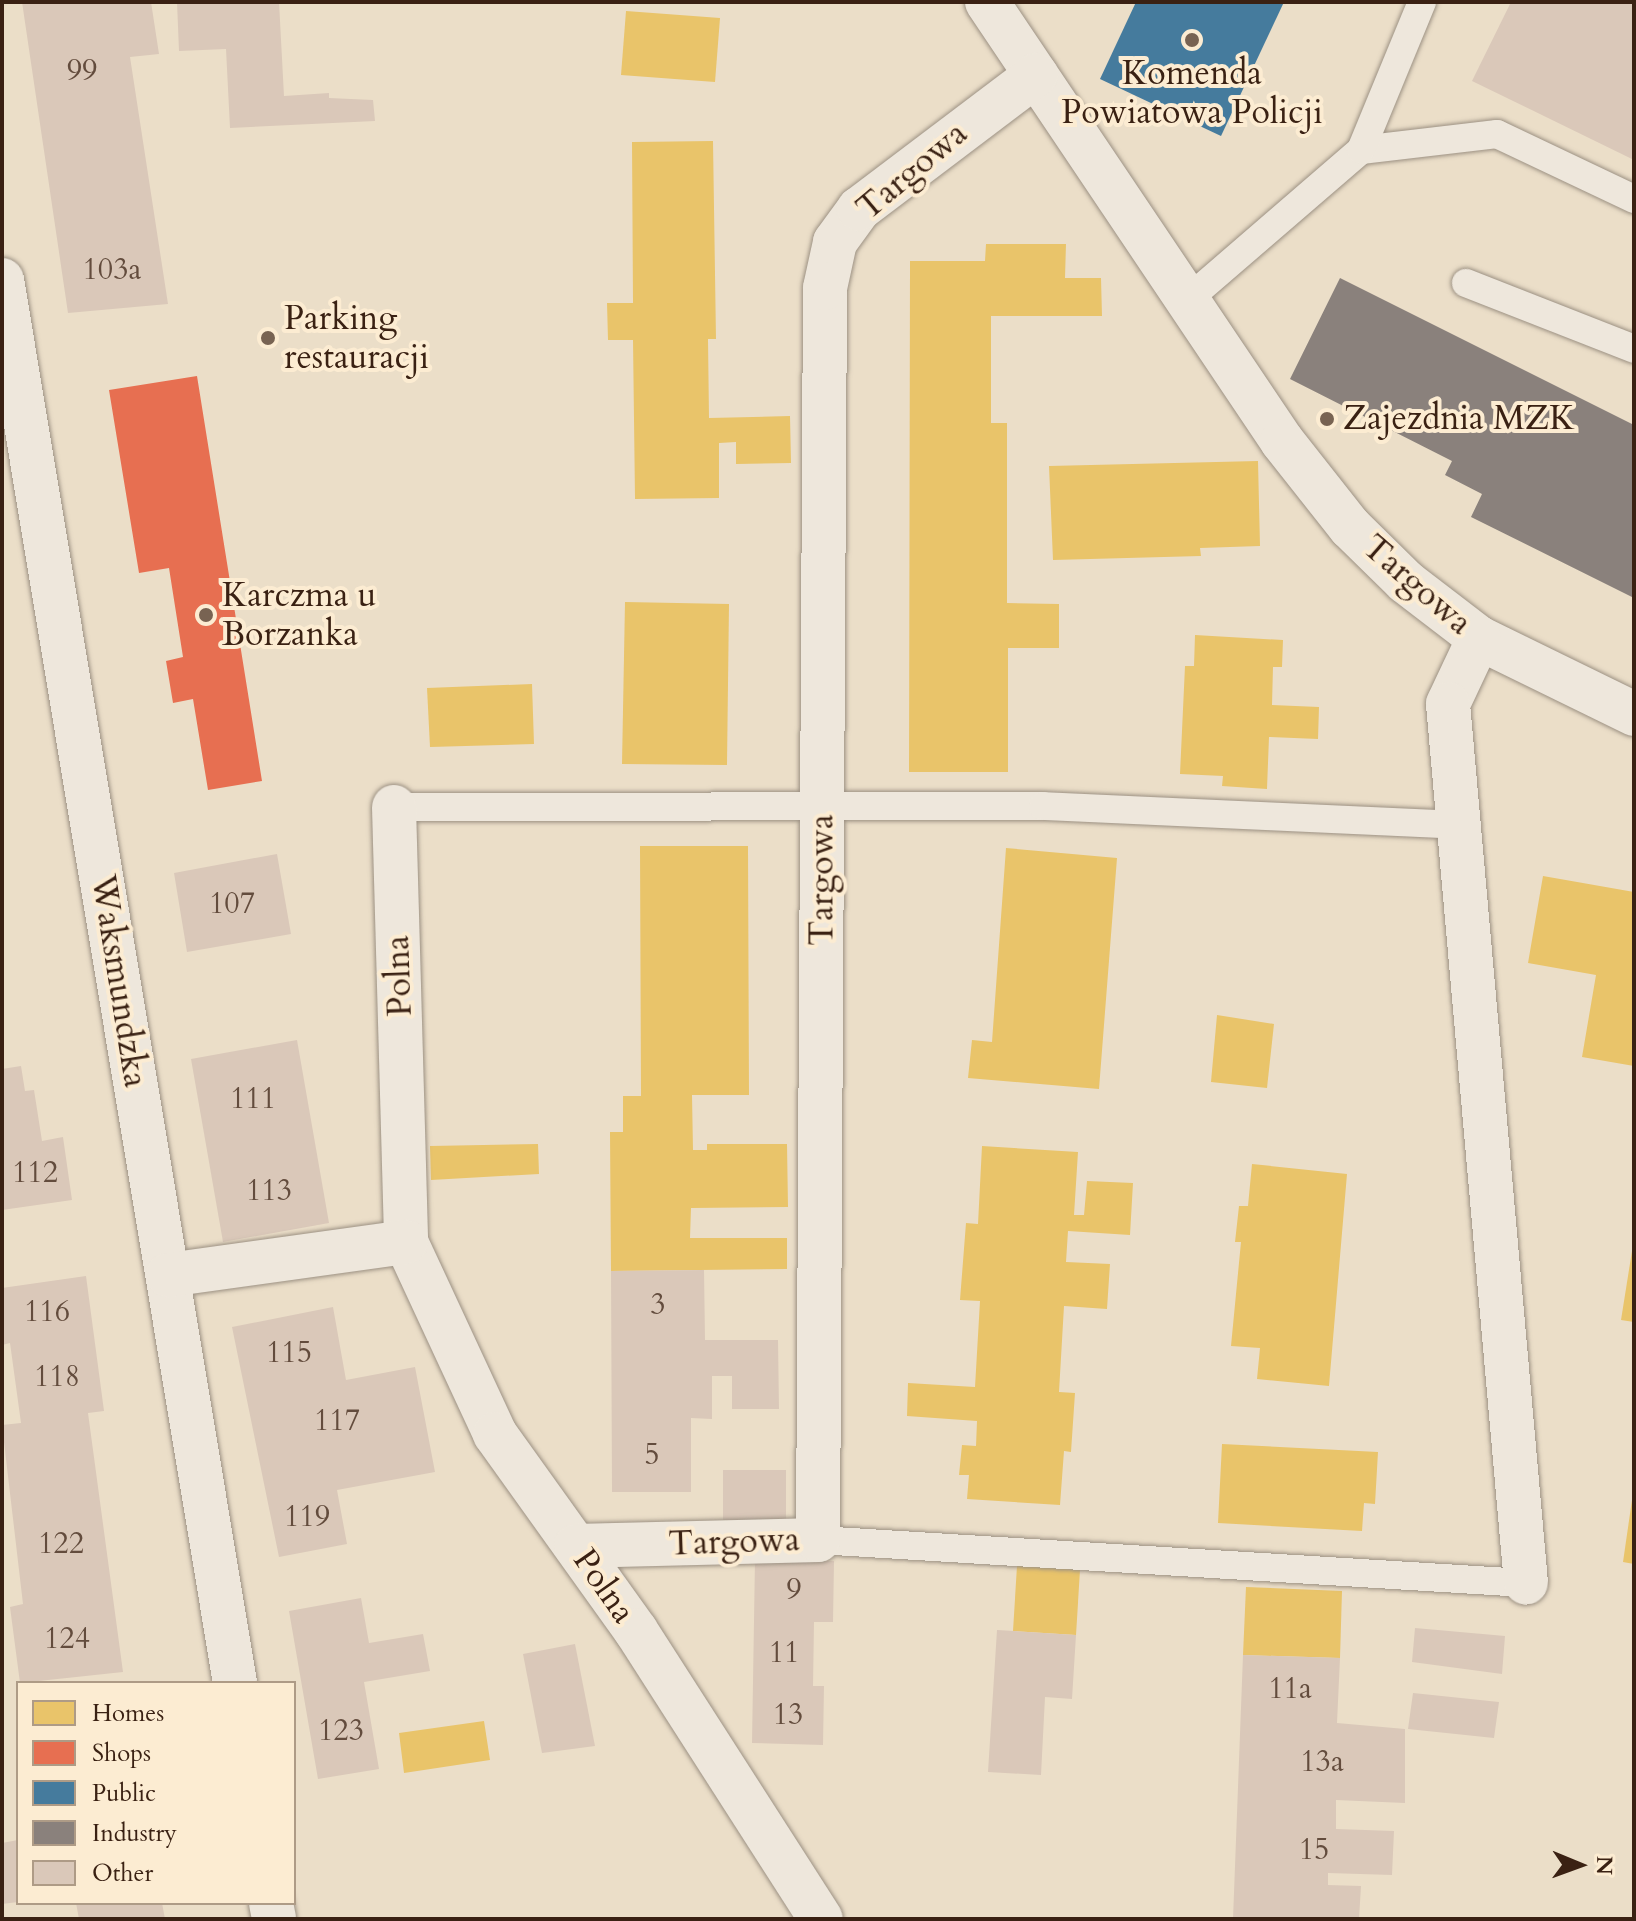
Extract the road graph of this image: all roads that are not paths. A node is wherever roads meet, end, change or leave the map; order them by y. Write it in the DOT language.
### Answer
graph roads {
  1 [pos="987,2"];
  2 [pos="1422,2"];
  3 [pos="1036,75"];
  4 [pos="1361,150"];
  5 [pos="1634,199"];
  6 [pos="2,280"];
  7 [pos="1466,283"];
  8 [pos="1186,301"];
  9 [pos="1634,349"];
  10 [pos="1479,638"];
  11 [pos="1634,714"];
  12 [pos="394,807"];
  13 [pos="823,807"];
  14 [pos="1456,825"];
  15 [pos="406,1242"];
  16 [pos="168,1275"];
  17 [pos="818,1540"];
  18 [pos="576,1546"];
  19 [pos="1526,1583"];
  20 [pos="235,1681"];
  21 [pos="821,1919"];
  1 -- 3 [label="street, Targowa"];
  2 -- 4 [label="lane"];
  3 -- 8 [label="street, Targowa"];
  3 -- 13 [label="street, Targowa"];
  4 -- 5 [label="lane"];
  4 -- 8 [label="lane"];
  6 -- 16 [label="street, Waksmundzka"];
  7 -- 9 [label="lane"];
  8 -- 10 [label="street, Targowa"];
  10 -- 11 [label="street, Targowa"];
  10 -- 14 [label="street"];
  12 -- 13 [label="lane"];
  12 -- 15 [label="street, Polna"];
  13 -- 14 [label="lane"];
  13 -- 17 [label="street, Targowa"];
  14 -- 19 [label="street"];
  15 -- 16 [label="street"];
  15 -- 18 [label="street, Polna"];
  16 -- 20 [label="street, Waksmundzka"];
  17 -- 18 [label="street, Targowa"];
  17 -- 19 [label="lane"];
  18 -- 21 [label="street, Polna"];
}
